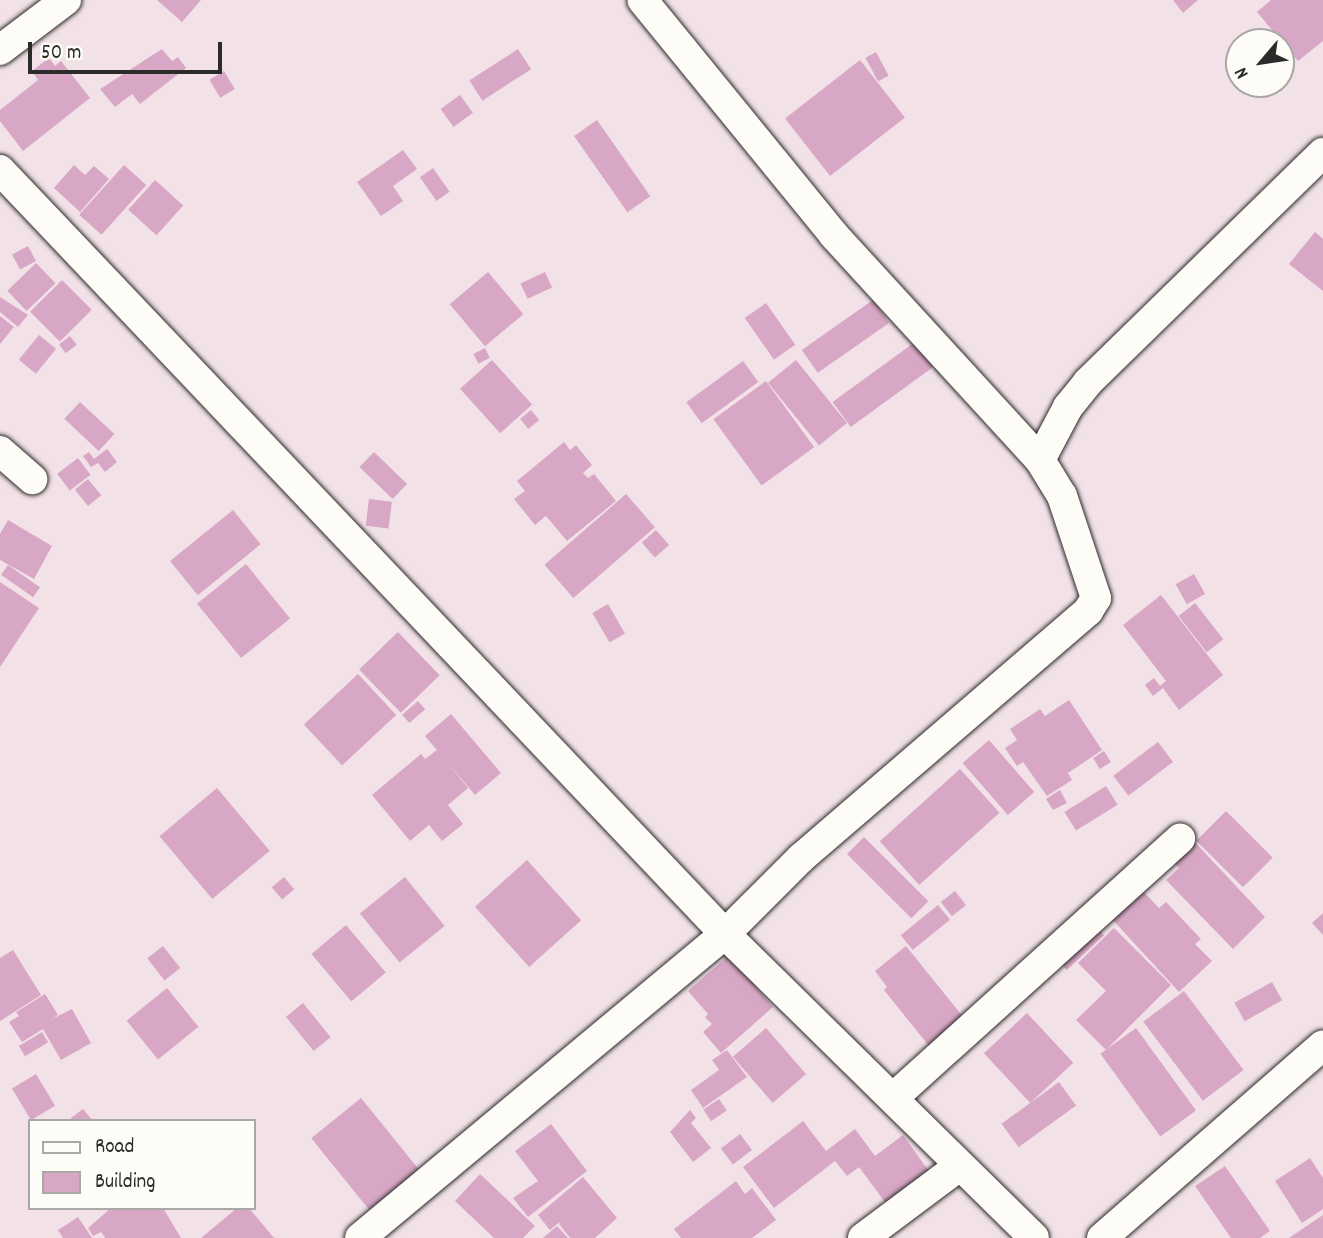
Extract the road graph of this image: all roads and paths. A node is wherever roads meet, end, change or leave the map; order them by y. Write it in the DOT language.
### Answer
graph roads {
  1 [pos="66,0"];
  2 [pos="642,0"];
  3 [pos="0,50"];
  4 [pos="1323,153"];
  5 [pos="0,170"];
  6 [pos="0,451"];
  7 [pos="1040,460"];
  8 [pos="32,479"];
  9 [pos="1180,839"];
  10 [pos="725,934"];
  11 [pos="1323,1045"];
  12 [pos="893,1098"];
  13 [pos="958,1167"];
  14 [pos="360,1238"];
  15 [pos="863,1238"];
  16 [pos="1034,1238"];
  17 [pos="1102,1238"];
  1 -- 3 [label="street"];
  2 -- 7 [label="street"];
  4 -- 7 [label="street"];
  5 -- 10 [label="street"];
  6 -- 8 [label="street"];
  7 -- 10 [label="street"];
  9 -- 12 [label="street"];
  10 -- 12 [label="street"];
  10 -- 14 [label="street"];
  11 -- 17 [label="street"];
  12 -- 13 [label="street"];
  13 -- 15 [label="street"];
  13 -- 16 [label="street"];
}
